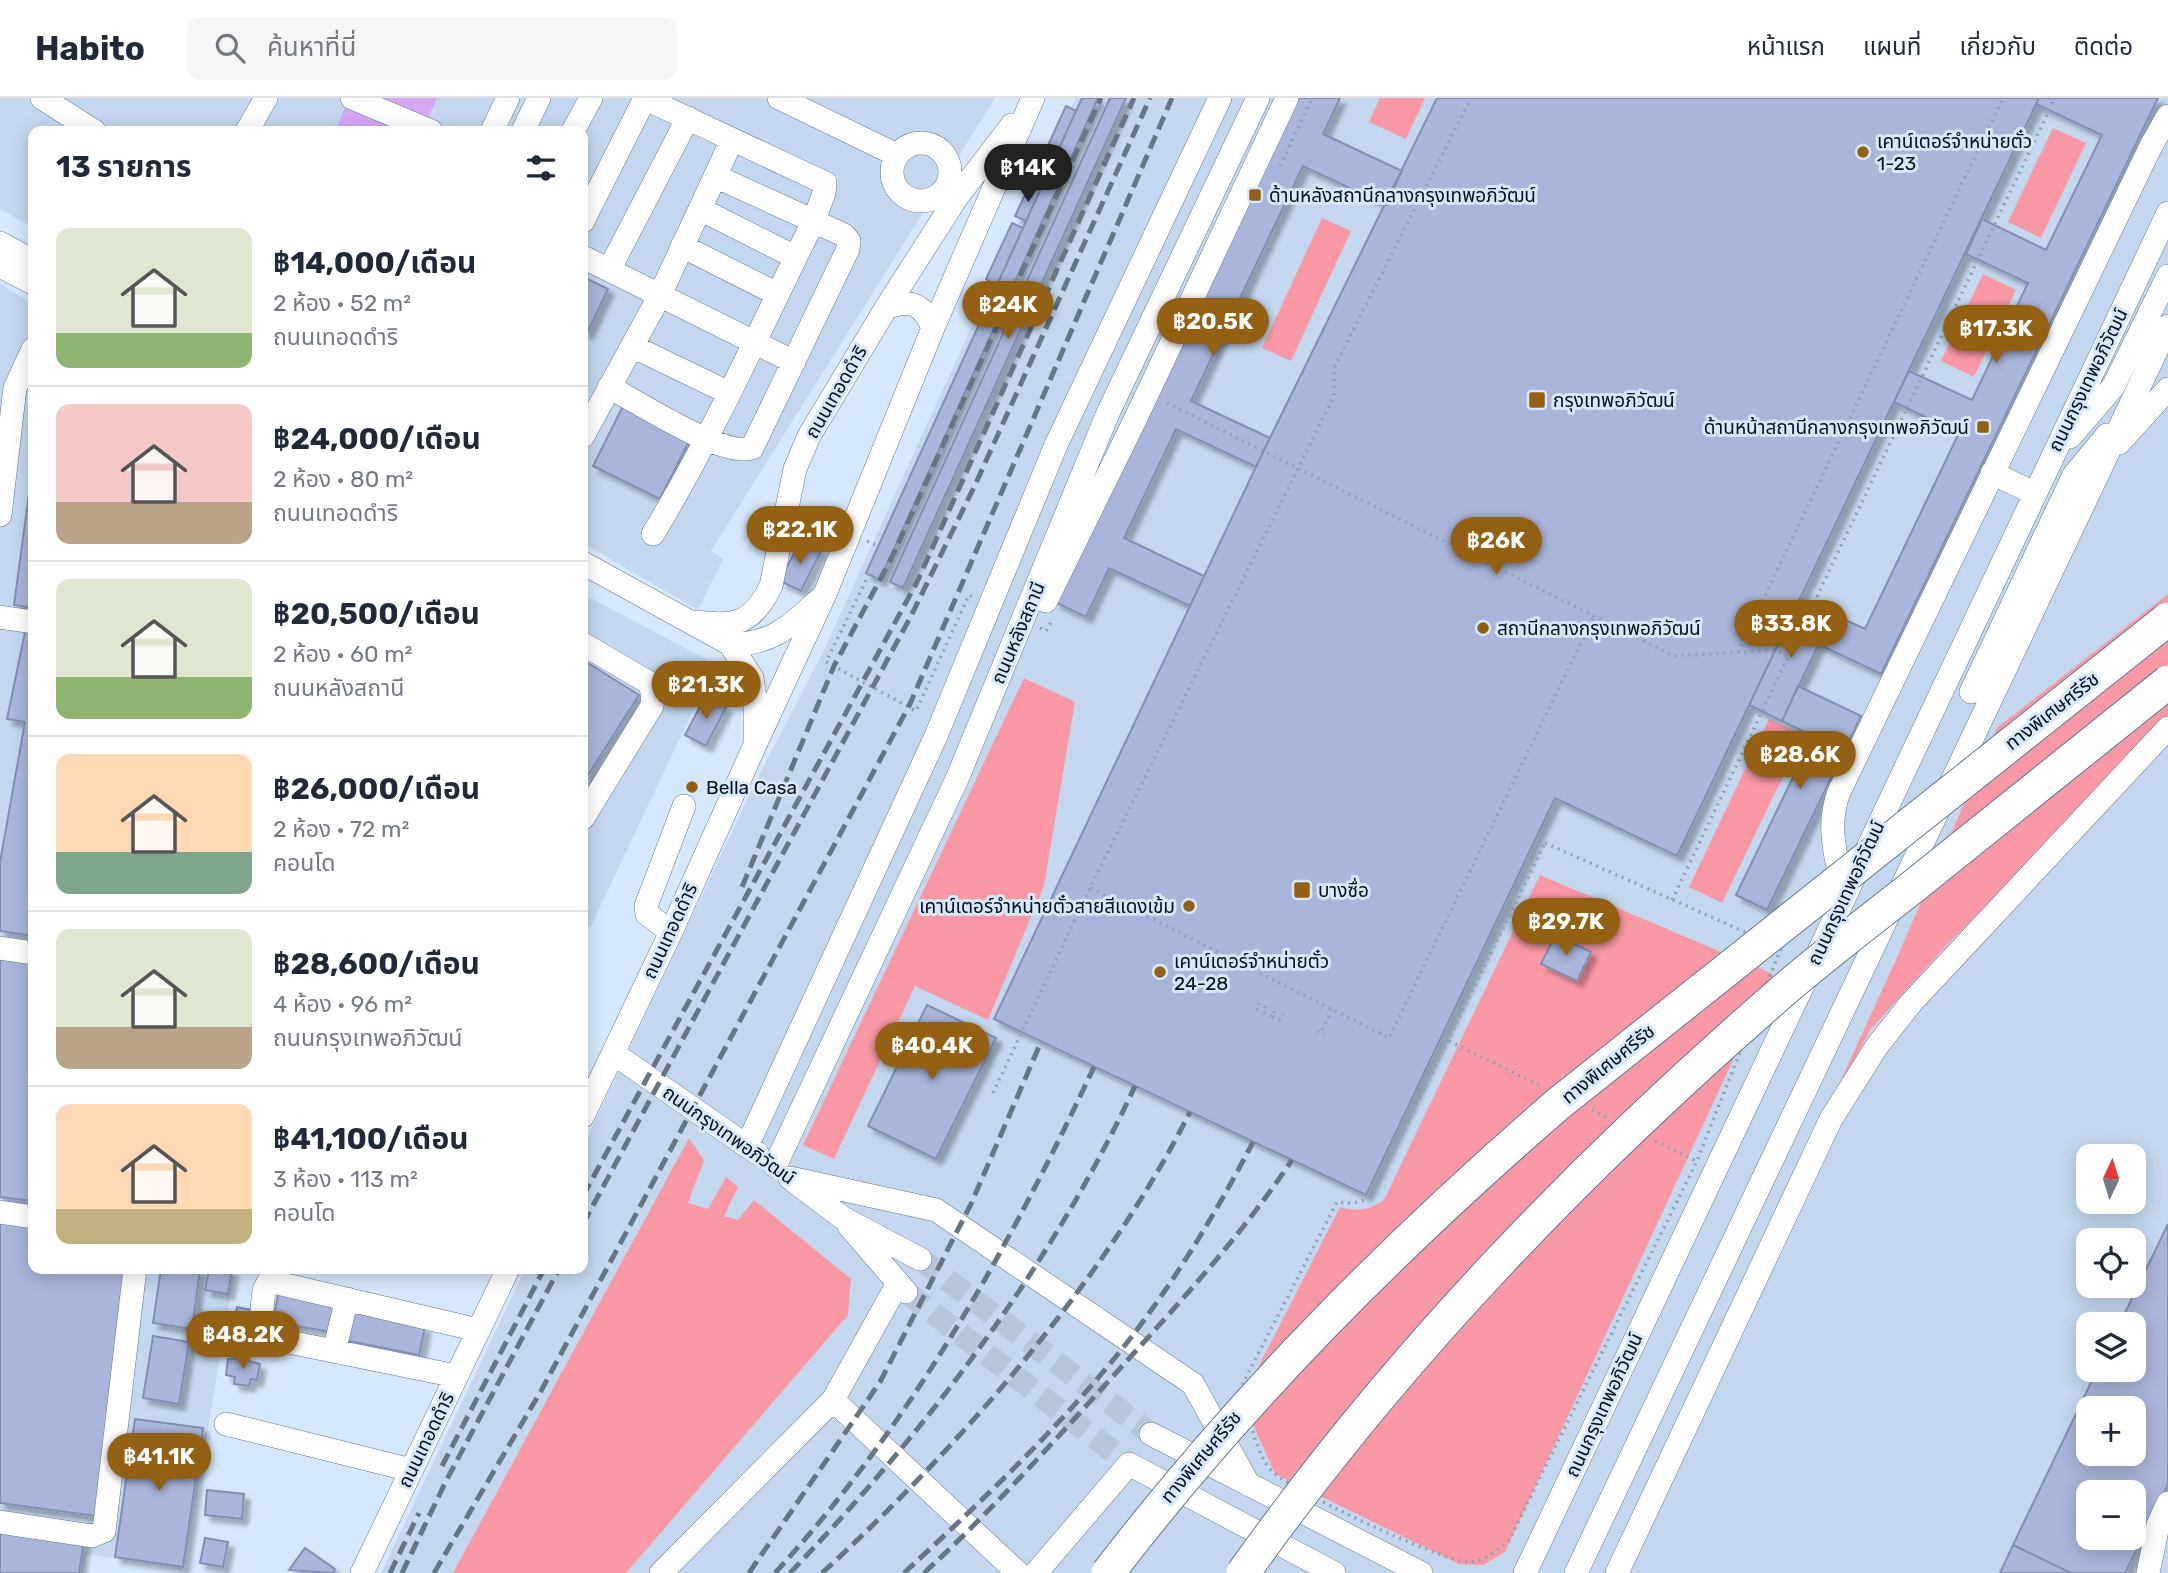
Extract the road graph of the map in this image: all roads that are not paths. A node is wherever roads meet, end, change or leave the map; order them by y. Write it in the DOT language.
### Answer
graph roads {
  1 [pos="266,98"];
  2 [pos="352,98"];
  3 [pos="508,98"];
  4 [pos="539,98"];
  5 [pos="591,98"];
  6 [pos="644,98"];
  7 [pos="779,98"];
  8 [pos="1033,98"];
  9 [pos="1220,98"];
  10 [pos="1258,98"];
  11 [pos="1287,98"];
  12 [pos="46,99"];
  13 [pos="2168,117"];
  14 [pos="688,118"];
  15 [pos="86,126"];
  16 [pos="250,126"];
  17 [pos="418,126"];
  18 [pos="494,126"];
  19 [pos="525,126"];
  20 [pos="576,126"];
  21 [pos="732,140"];
  22 [pos="897,155"];
  23 [pos="715,176"];
  24 [pos="951,193"];
  25 [pos="700,209"];
  26 [pos="588,210"];
  27 [pos="2168,213"];
  28 [pos="814,220"];
  29 [pos="0,228"];
  30 [pos="0,243"];
  31 [pos="28,243"];
  32 [pos="682,246"];
  33 [pos="796,257"];
  34 [pos="28,258"];
  35 [pos="588,260"];
  36 [pos="0,266"];
  37 [pos="609,270"];
  38 [pos="2168,276"];
  39 [pos="28,280"];
  40 [pos="777,295"];
  41 [pos="659,297"];
  42 [pos="886,308"];
  43 [pos="2168,326"];
  44 [pos="933,328"];
  45 [pos="754,342"];
  46 [pos="632,345"];
  47 [pos="28,358"];
  48 [pos="794,362"];
  49 [pos="609,387"];
  50 [pos="2168,389"];
  51 [pos="729,393"];
  52 [pos="24,404"];
  53 [pos="2129,408"];
  54 [pos="588,427"];
  55 [pos="706,439"];
  56 [pos="4,448"];
  57 [pos="2106,457"];
  58 [pos="2050,461"];
  59 [pos="1992,473"];
  60 [pos="2034,493"];
  61 [pos="0,515"];
  62 [pos="653,534"];
  63 [pos="588,566"];
  64 [pos="825,594"];
  65 [pos="0,617"];
  66 [pos="2168,619"];
  67 [pos="28,621"];
  68 [pos="689,621"];
  69 [pos="730,644"];
  70 [pos="588,647"];
  71 [pos="2168,682"];
  72 [pos="1970,692"];
  73 [pos="2168,728"];
  74 [pos="755,745"];
  75 [pos="957,779"];
  76 [pos="684,806"];
  77 [pos="588,810"];
  78 [pos="1845,897"];
  79 [pos="671,932"];
  80 [pos="0,948"];
  81 [pos="28,952"];
  82 [pos="613,1053"];
  83 [pos="588,1106"];
  84 [pos="747,1146"];
  85 [pos="782,1172"];
  86 [pos="0,1212"];
  87 [pos="28,1216"];
  88 [pos="843,1218"];
  89 [pos="920,1259"];
  90 [pos="134,1274"];
  91 [pos="506,1274"];
  92 [pos="347,1299"];
  93 [pos="478,1330"];
  94 [pos="334,1351"];
  95 [pos="456,1376"];
  96 [pos="833,1400"];
  97 [pos="226,1424"];
  98 [pos="1133,1467"];
  99 [pos="411,1470"];
  100 [pos="1249,1486"];
  101 [pos="2168,1503"];
  102 [pos="0,1522"];
  103 [pos="1523,1570"];
  104 [pos="362,1573"];
  105 [pos="661,1573"];
  106 [pos="1018,1573"];
  107 [pos="1036,1573"];
  108 [pos="1108,1573"];
  109 [pos="1242,1573"];
  110 [pos="1334,1573"];
  111 [pos="1421,1573"];
  112 [pos="1576,1573"];
  113 [pos="1617,1573"];
  114 [pos="2148,1573"];
  1 -- 16 [label="street"];
  2 -- 17 [label="street"];
  3 -- 18 [label="street"];
  4 -- 19 [label="street"];
  5 -- 20 [label="street"];
  6 -- 14 [label="street"];
  6 -- 26 [label="street"];
  7 -- 22 [label="street"];
  8 -- 24 [label="street, ถนนเทอดดำริ"];
  8 -- 44 [label="street, ถนนเทอดดำริ"];
  9 -- 84 [label="street, ถนนหลังสถานี"];
  10 -- 75 [label="street, ถนนหลังสถานี"];
  11 -- 75 [label="street"];
  12 -- 15 [label="street"];
  13 -- 59 [label="street"];
  14 -- 21 [label="street"];
  14 -- 37 [label="street"];
  21 -- 23 [label="street"];
  21 -- 28 [label="street"];
  22 -- 24 [label="street"];
  22 -- 24 [label="street"];
  23 -- 25 [label="street"];
  23 -- 28 [label="street"];
  24 -- 42 [label="street, ถนนเทอดดำริ"];
  25 -- 32 [label="street"];
  25 -- 33 [label="street"];
  27 -- 58 [label="street, ถนนกรุงเทพอภิวัฒน์"];
  28 -- 33 [label="street"];
  28 -- 48 [label="street"];
  29 -- 31 [label="street"];
  30 -- 34 [label="street"];
  32 -- 40 [label="street"];
  32 -- 41 [label="street"];
  33 -- 40 [label="street"];
  35 -- 37 [label="street"];
  36 -- 39 [label="street"];
  37 -- 41 [label="street"];
  38 -- 58 [label="street"];
  40 -- 45 [label="street"];
  41 -- 45 [label="street"];
  41 -- 46 [label="street"];
  42 -- 44 [label="street"];
  42 -- 68 [label="street, ถนนเทอดดำริ"];
  43 -- 53 [label="street"];
  44 -- 64 [label="street, ถนนเทอดดำริ"];
  45 -- 48 [label="street"];
  45 -- 51 [label="street"];
  46 -- 49 [label="street"];
  46 -- 51 [label="street"];
  47 -- 52 [label="street"];
  48 -- 55 [label="street"];
  49 -- 54 [label="street"];
  49 -- 55 [label="street"];
  50 -- 57 [label="street"];
  51 -- 55 [label="street"];
  52 -- 56 [label="street"];
  53 -- 57 [label="street"];
  53 -- 72 [label="street"];
  55 -- 62 [label="street"];
  56 -- 61 [label="street"];
  57 -- 112 [label="street"];
  58 -- 60 [label="street, ถนนกรุงเทพอภิวัฒน์"];
  59 -- 60 [label="street"];
  59 -- 78 [label="street"];
  60 -- 78 [label="street, ถนนกรุงเทพอภิวัฒน์"];
  63 -- 68 [label="street"];
  64 -- 69 [label="street, ถนนเทอดดำริ"];
  64 -- 74 [label="street, ถนนเทอดดำริ"];
  65 -- 67 [label="street"];
  66 -- 108 [label="highway, ทางพิเศษศรีรัช, bridge"];
  68 -- 69 [label="street"];
  69 -- 74 [label="street, ถนนเทอดดำริ"];
  70 -- 77 [label="street"];
  71 -- 109 [label="highway, bridge"];
  73 -- 113 [label="street"];
  74 -- 79 [label="street, ถนนเทอดดำริ"];
  75 -- 85 [label="street, ถนนหลังสถานี"];
  76 -- 79 [label="street"];
  78 -- 103 [label="street, ถนนกรุงเทพอภิวัฒน์"];
  79 -- 82 [label="street, ถนนเทอดดำริ"];
  80 -- 81 [label="street"];
  82 -- 83 [label="street, ถนนเทอดดำริ"];
  82 -- 84 [label="street, ถนนกรุงเทพอภิวัฒน์"];
  84 -- 85 [label="street, ถนนกรุงเทพอภิวัฒน์"];
  85 -- 88 [label="street, ถนนกรุงเทพอภิวัฒน์"];
  85 -- 100 [label="street"];
  86 -- 87 [label="street"];
  88 -- 89 [label="street, ถนนกรุงเทพอภิวัฒน์"];
  88 -- 96 [label="street, ถนนกรุงเทพอภิวัฒน์"];
  90 -- 102 [label="street"];
  91 -- 93 [label="street, ถนนเทอดดำริ"];
  92 -- 93 [label="street"];
  92 -- 94 [label="street"];
  92 -- 94 [label="street"];
  93 -- 95 [label="street, ถนนเทอดดำริ"];
  94 -- 95 [label="street"];
  95 -- 99 [label="street, ถนนเทอดดำริ"];
  96 -- 105 [label="street"];
  96 -- 106 [label="street"];
  97 -- 99 [label="street"];
  98 -- 100 [label="street"];
  98 -- 107 [label="street"];
  98 -- 110 [label="street"];
  99 -- 104 [label="street, ถนนเทอดดำริ"];
  100 -- 111 [label="street"];
  101 -- 114 [label="street"];
}
